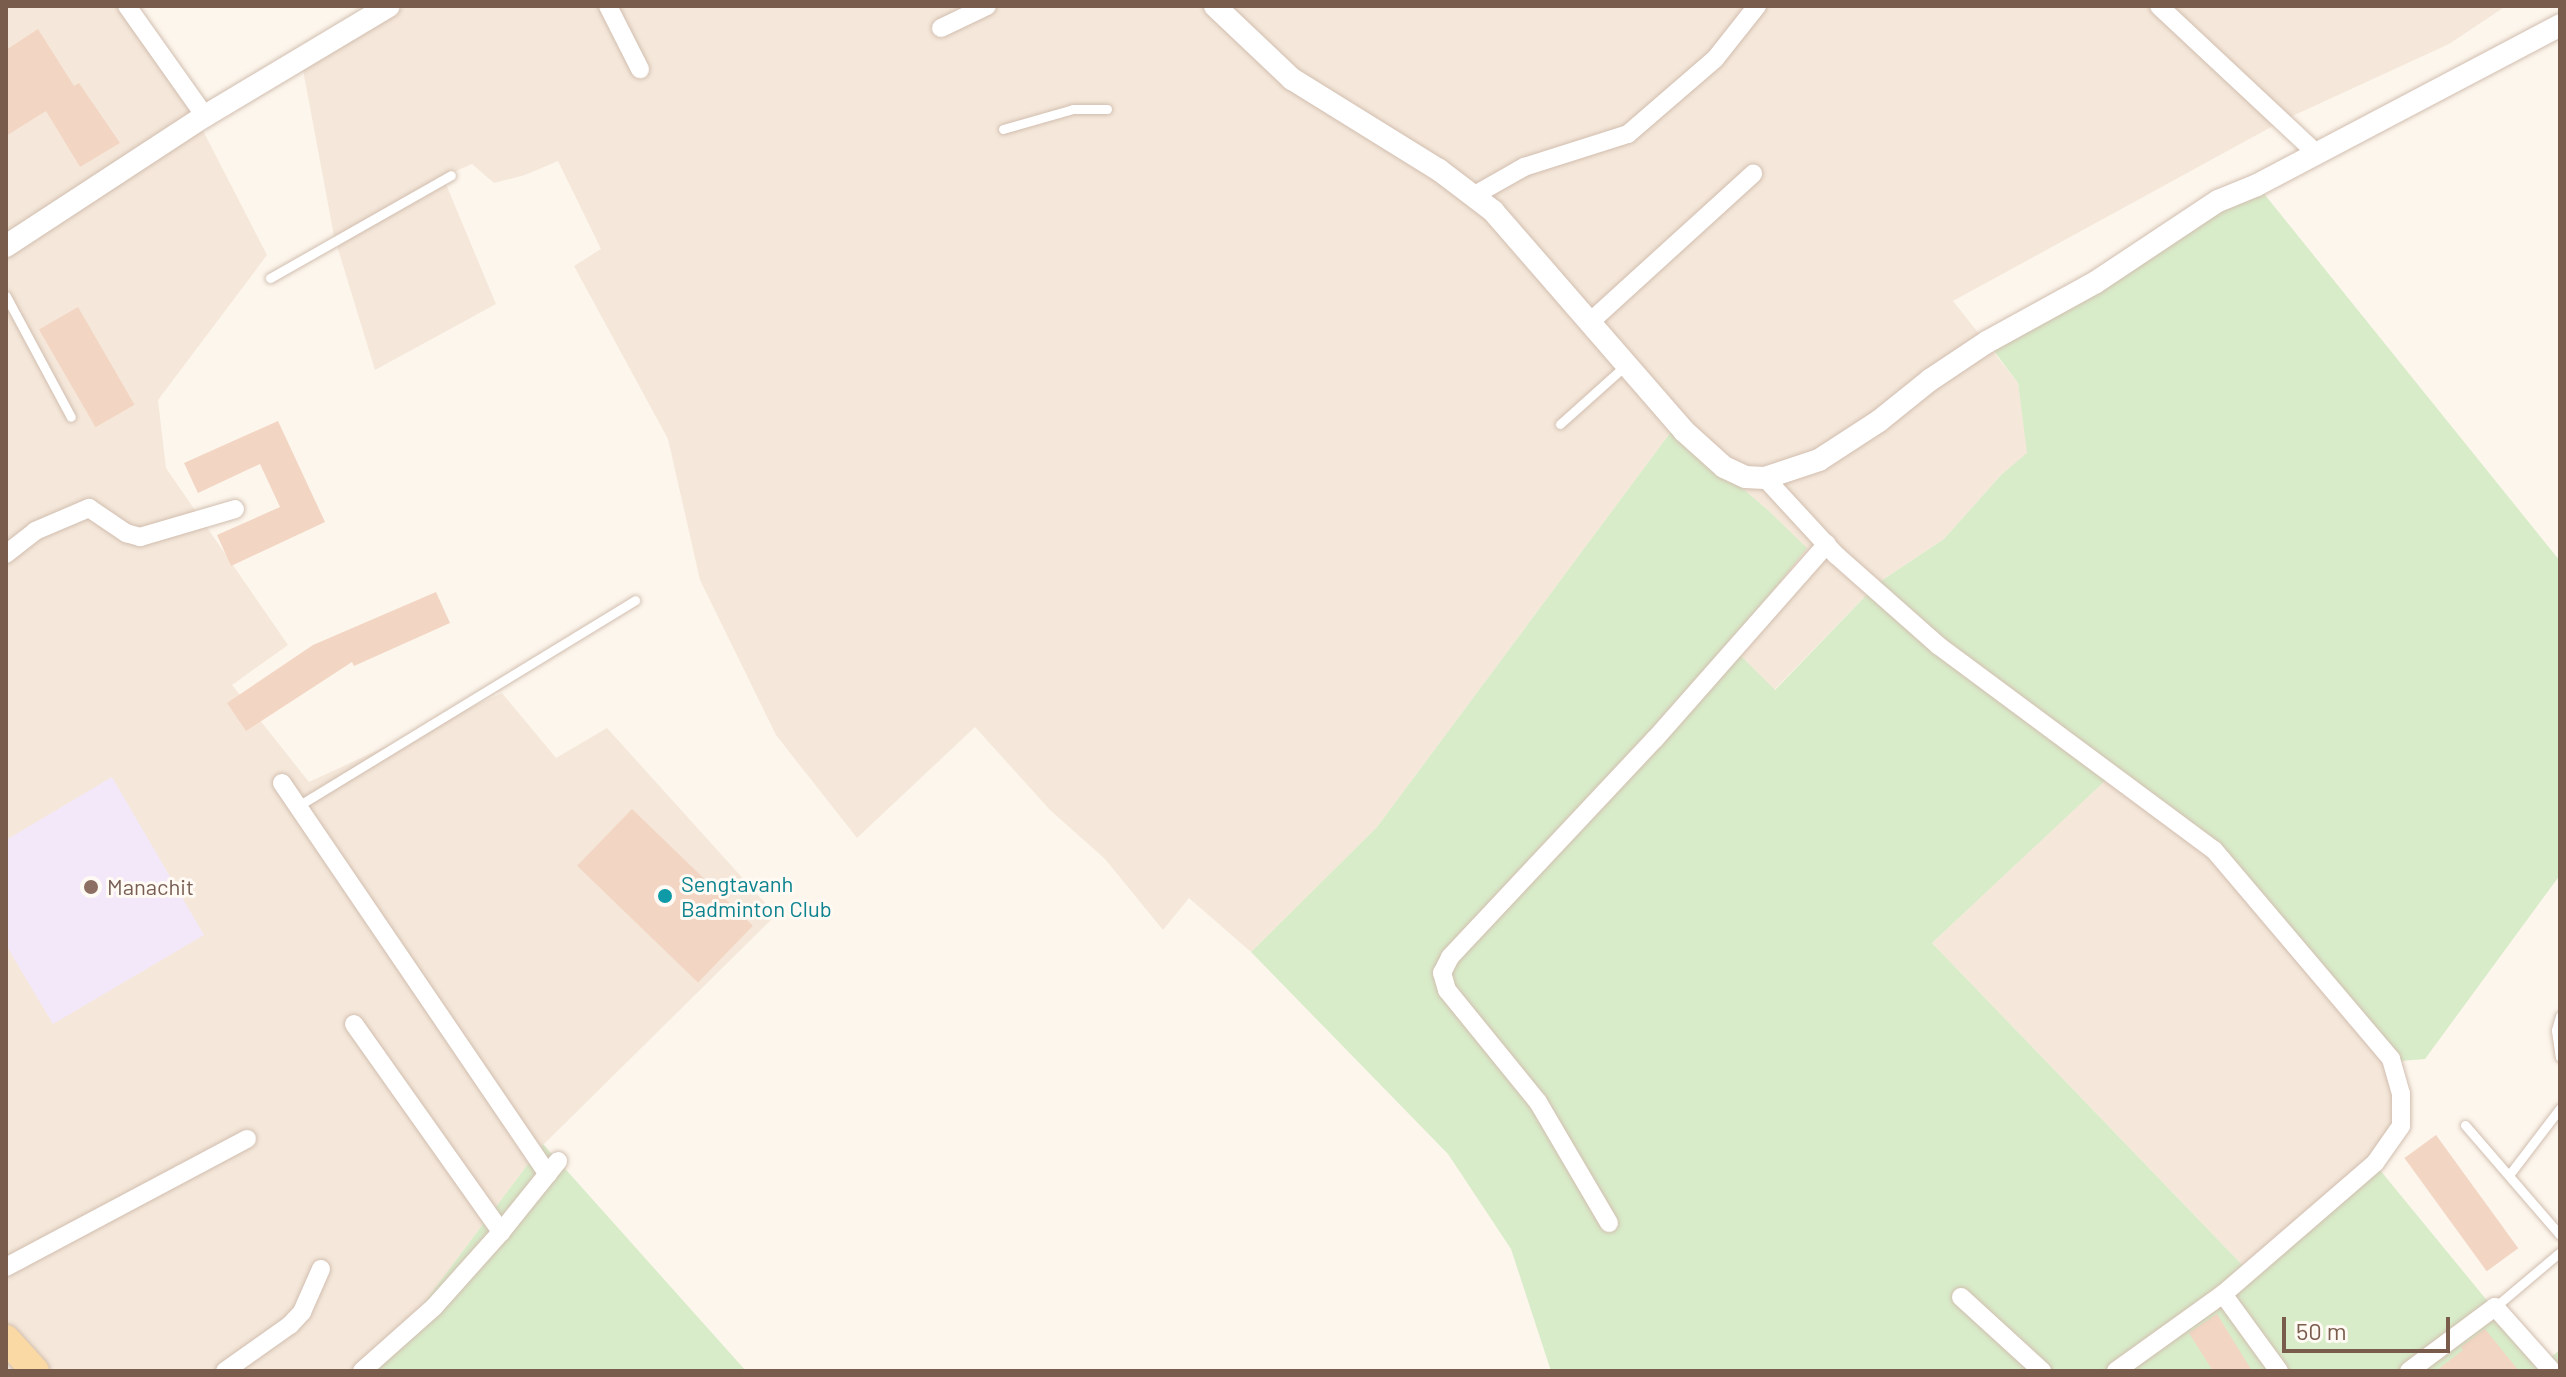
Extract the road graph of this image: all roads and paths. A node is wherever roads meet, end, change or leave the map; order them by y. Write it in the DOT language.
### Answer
graph roads {
  1 [pos="127,6"];
  2 [pos="389,6"];
  3 [pos="608,6"];
  4 [pos="987,6"];
  5 [pos="1215,6"];
  6 [pos="1757,6"];
  7 [pos="2159,6"];
  8 [pos="2560,25"];
  9 [pos="941,28"];
  10 [pos="640,69"];
  11 [pos="1107,109"];
  12 [pos="205,116"];
  13 [pos="1003,129"];
  14 [pos="2314,151"];
  15 [pos="1753,174"];
  16 [pos="451,175"];
  17 [pos="1473,196"];
  18 [pos="6,246"];
  19 [pos="270,278"];
  20 [pos="6,296"];
  21 [pos="1589,323"];
  22 [pos="1626,365"];
  23 [pos="71,417"];
  24 [pos="1560,424"];
  25 [pos="1765,478"];
  26 [pos="235,509"];
  27 [pos="1827,544"];
  28 [pos="6,554"];
  29 [pos="635,600"];
  30 [pos="282,783"];
  31 [pos="298,806"];
  32 [pos="2560,1016"];
  33 [pos="354,1024"];
  34 [pos="2560,1057"];
  35 [pos="2560,1108"];
  36 [pos="2465,1125"];
  37 [pos="247,1139"];
  38 [pos="2509,1175"];
  39 [pos="1609,1223"];
  40 [pos="501,1232"];
  41 [pos="2560,1235"];
  42 [pos="2560,1252"];
  43 [pos="6,1267"];
  44 [pos="321,1269"];
  45 [pos="2223,1294"];
  46 [pos="1961,1297"];
  47 [pos="2495,1307"];
  48 [pos="6,1339"];
  49 [pos="35,1371"];
  50 [pos="225,1371"];
  51 [pos="362,1371"];
  52 [pos="2042,1371"];
  53 [pos="2116,1371"];
  54 [pos="2279,1371"];
  55 [pos="2409,1371"];
  56 [pos="2552,1371"];
  1 -- 12 [label="street"];
  2 -- 12 [label="street"];
  3 -- 10 [label="street"];
  4 -- 9 [label="street"];
  5 -- 17 [label="street"];
  6 -- 17 [label="street"];
  7 -- 14 [label="street"];
  8 -- 14 [label="street"];
  11 -- 13 [label="lane"];
  12 -- 18 [label="street"];
  14 -- 25 [label="street"];
  15 -- 21 [label="street"];
  16 -- 19 [label="lane"];
  17 -- 21 [label="street"];
  20 -- 23 [label="lane"];
  21 -- 22 [label="street"];
  22 -- 24 [label="lane"];
  22 -- 25 [label="street"];
  25 -- 27 [label="street"];
  26 -- 28 [label="street"];
  27 -- 39 [label="street"];
  27 -- 45 [label="street"];
  29 -- 31 [label="lane"];
  30 -- 31 [label="street"];
  31 -- 40 [label="street"];
  32 -- 34 [label="lane"];
  33 -- 40 [label="street"];
  35 -- 38 [label="lane"];
  36 -- 38 [label="lane"];
  37 -- 43 [label="street"];
  38 -- 41 [label="lane"];
  40 -- 51 [label="street"];
  42 -- 47 [label="lane"];
  44 -- 50 [label="street"];
  45 -- 53 [label="street"];
  45 -- 54 [label="street"];
  46 -- 52 [label="street"];
  47 -- 55 [label="street"];
  47 -- 56 [label="street"];
  48 -- 49 [label="main road"];
}
